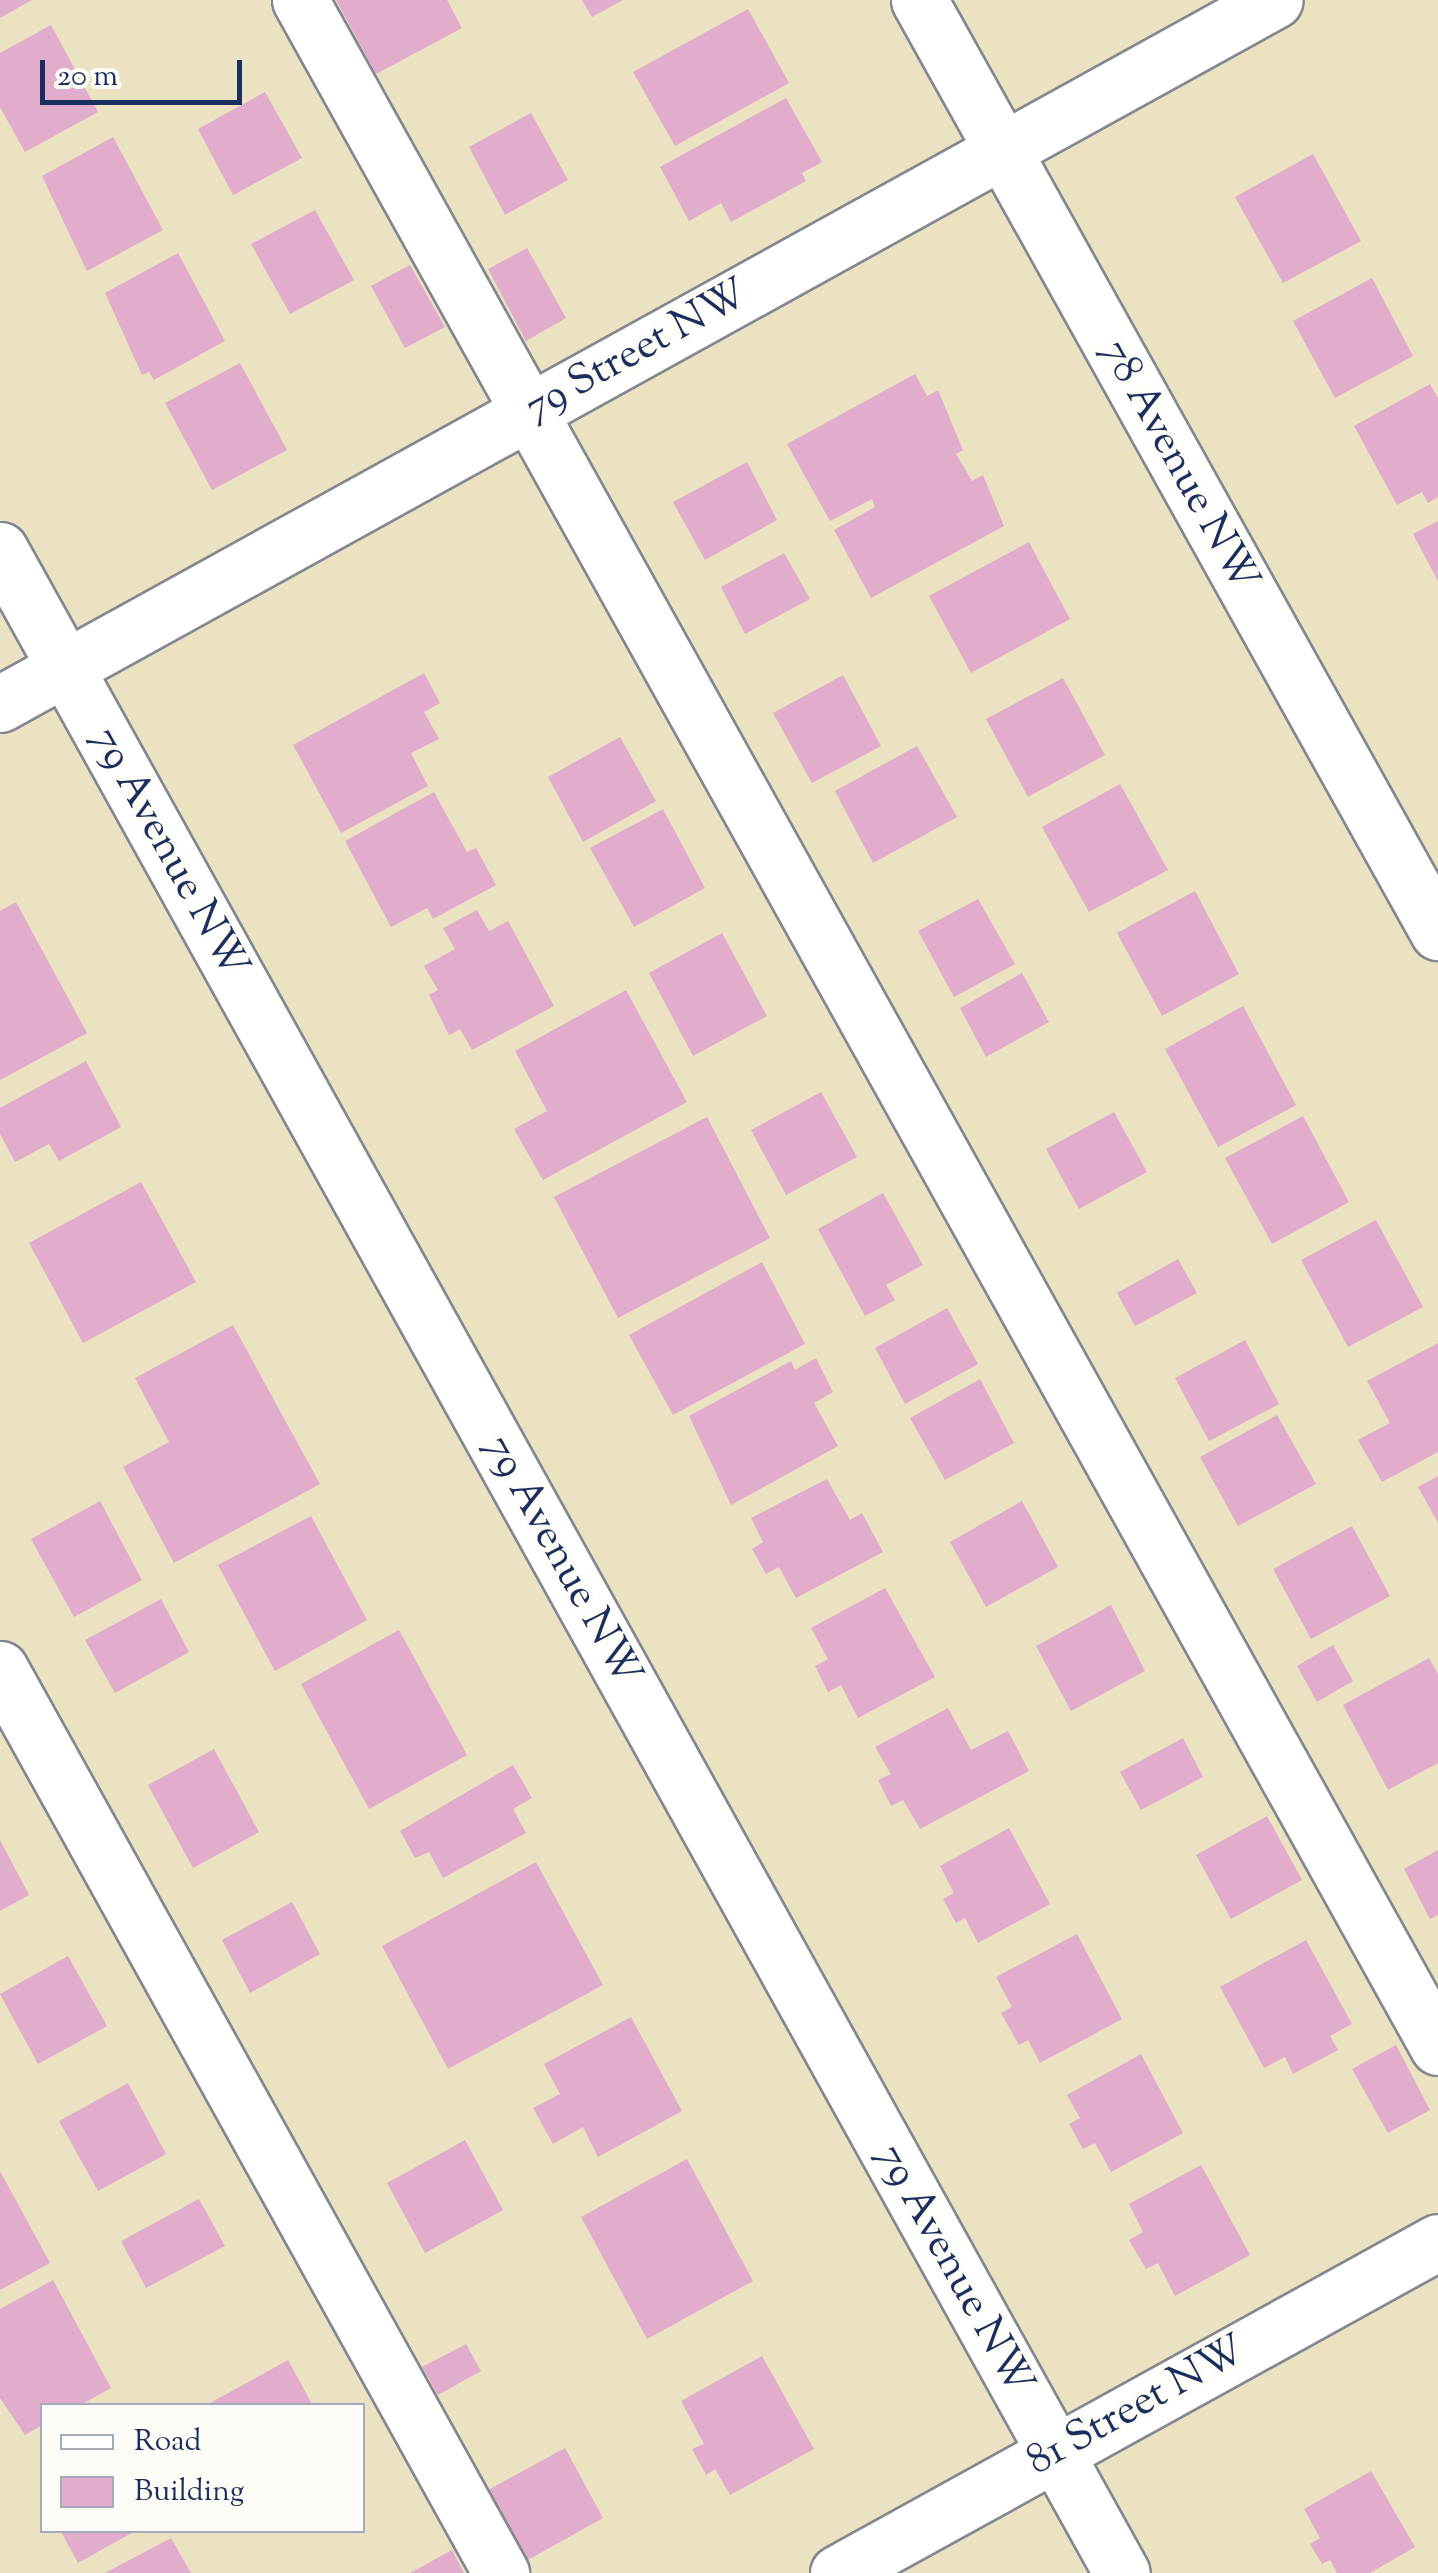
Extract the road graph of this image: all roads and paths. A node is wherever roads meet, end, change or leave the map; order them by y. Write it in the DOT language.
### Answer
graph roads {
  1 [pos="300,0"];
  2 [pos="919,0"];
  3 [pos="1275,0"];
  4 [pos="1003,151"];
  5 [pos="528,411"];
  6 [pos="0,550"];
  7 [pos="66,668"];
  8 [pos="0,704"];
  9 [pos="1438,932"];
  10 [pos="0,1669"];
  11 [pos="1438,2047"];
  12 [pos="1438,2242"];
  13 [pos="1054,2452"];
  14 [pos="500,2573"];
  15 [pos="838,2573"];
  16 [pos="1122,2573"];
  1 -- 5 [label="street"];
  2 -- 4 [label="street, 78 Avenue NW"];
  3 -- 4 [label="street, 79 Street NW"];
  4 -- 5 [label="street, 79 Street NW"];
  4 -- 9 [label="street, 78 Avenue NW"];
  5 -- 7 [label="street, 79 Street NW"];
  5 -- 11 [label="street"];
  6 -- 7 [label="street, 79 Avenue NW"];
  7 -- 8 [label="street, 79 Street NW"];
  7 -- 13 [label="street, 79 Avenue NW"];
  10 -- 14 [label="street"];
  12 -- 13 [label="street, 81 Street NW"];
  13 -- 15 [label="street, 81 Street NW"];
  13 -- 16 [label="street, 79 Avenue NW"];
}
